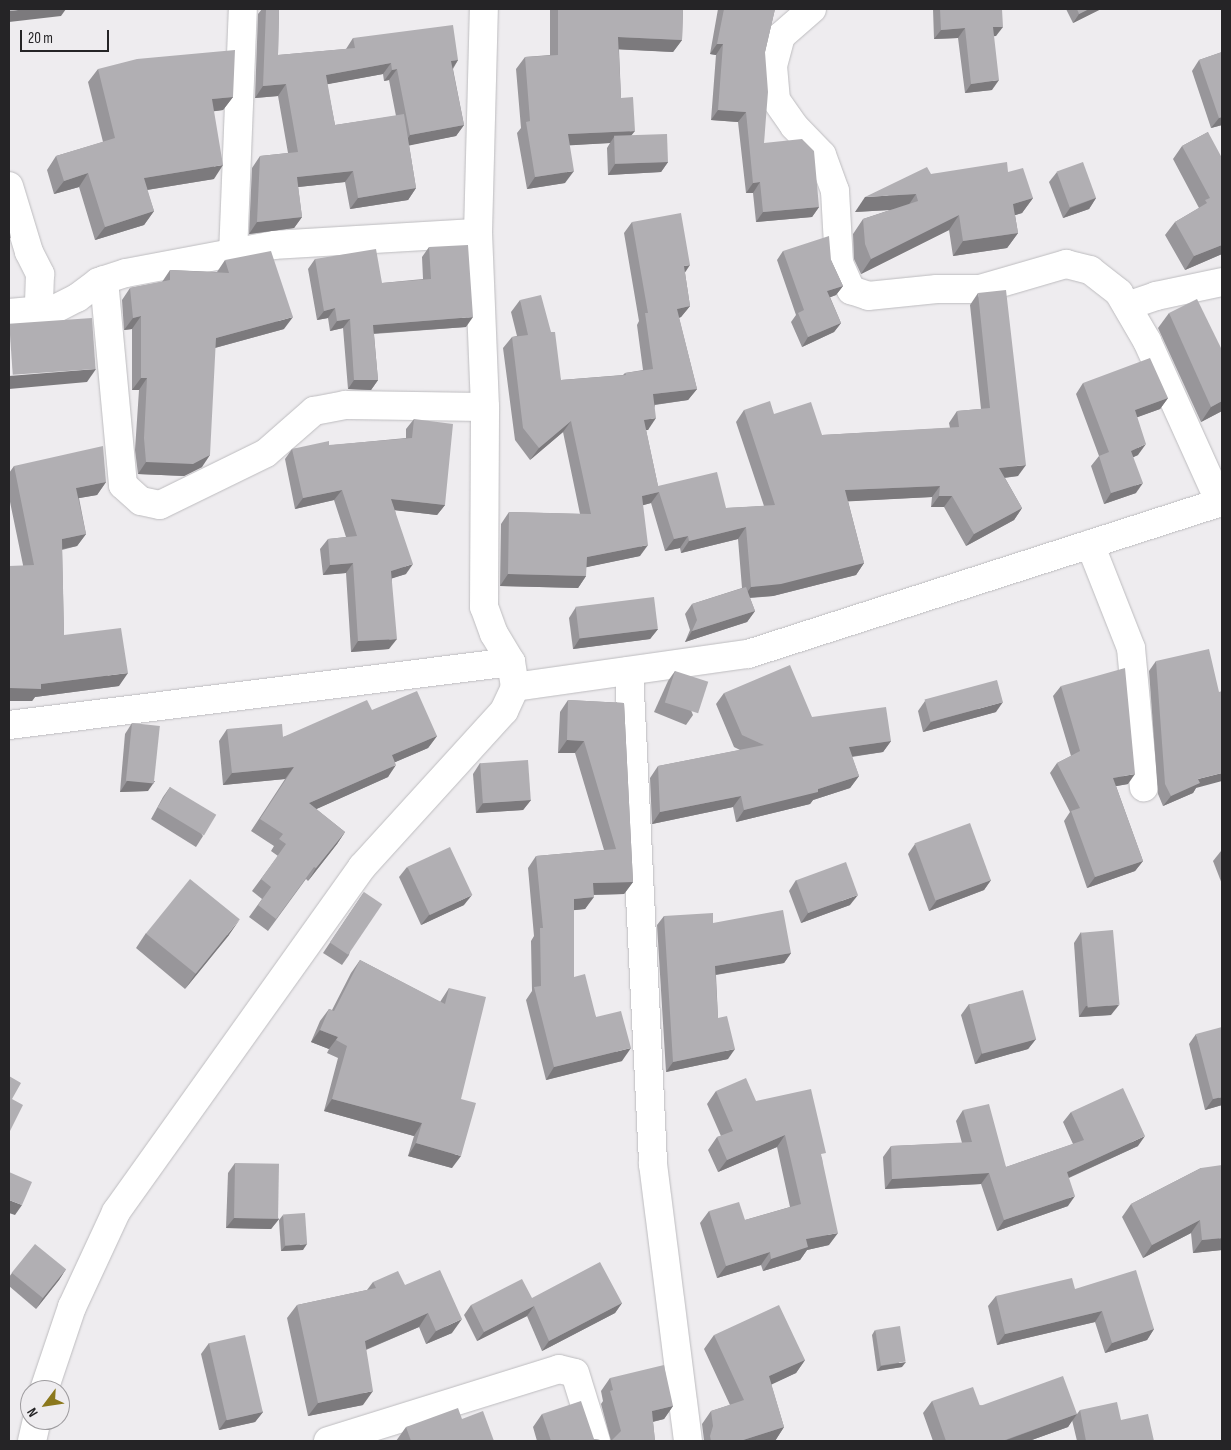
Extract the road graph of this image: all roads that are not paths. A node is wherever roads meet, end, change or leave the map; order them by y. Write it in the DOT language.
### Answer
graph roads {
  1 [pos="243,9"];
  2 [pos="484,9"];
  3 [pos="812,9"];
  4 [pos="9,186"];
  5 [pos="478,233"];
  6 [pos="233,254"];
  7 [pos="104,280"];
  8 [pos="1222,282"];
  9 [pos="1127,306"];
  10 [pos="39,310"];
  11 [pos="9,313"];
  12 [pos="485,407"];
  13 [pos="1221,502"];
  14 [pos="1090,544"];
  15 [pos="630,671"];
  16 [pos="513,675"];
  17 [pos="9,724"];
  18 [pos="1144,787"];
  19 [pos="47,1380"];
  20 [pos="328,1441"];
  21 [pos="596,1441"];
  22 [pos="688,1441"];
  1 -- 6 [label="street"];
  2 -- 5 [label="street"];
  3 -- 9 [label="street"];
  4 -- 10 [label="street"];
  5 -- 6 [label="street"];
  5 -- 12 [label="street"];
  6 -- 7 [label="street"];
  7 -- 10 [label="street"];
  7 -- 12 [label="street"];
  8 -- 9 [label="street"];
  9 -- 13 [label="street"];
  10 -- 11 [label="street"];
  12 -- 16 [label="street"];
  13 -- 14 [label="street"];
  14 -- 15 [label="street"];
  14 -- 18 [label="street"];
  15 -- 16 [label="street"];
  15 -- 22 [label="street"];
  16 -- 17 [label="street"];
  16 -- 19 [label="street"];
  20 -- 21 [label="street"];
}
